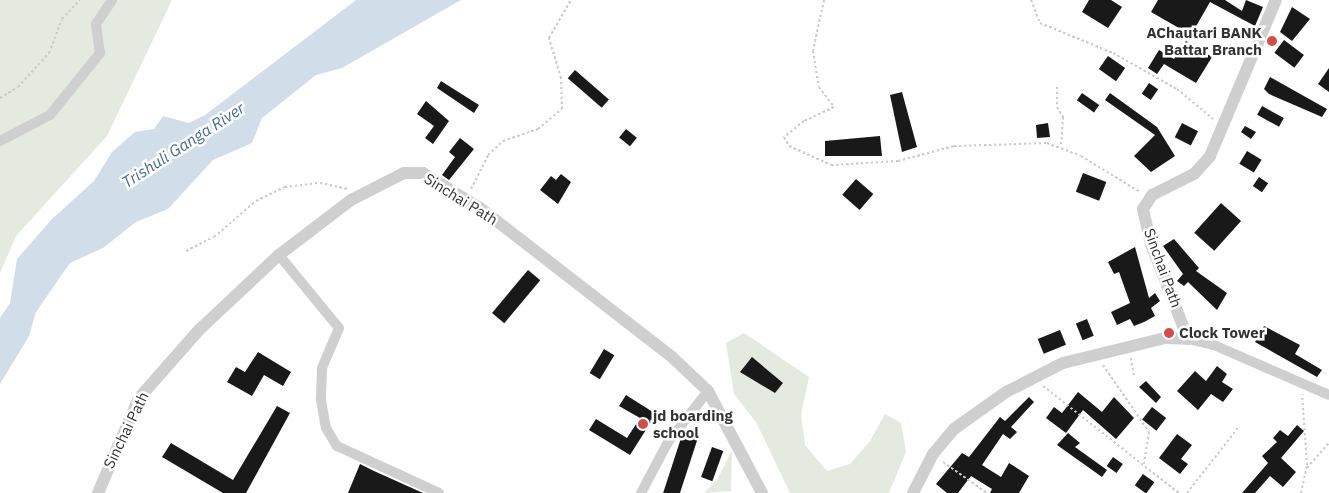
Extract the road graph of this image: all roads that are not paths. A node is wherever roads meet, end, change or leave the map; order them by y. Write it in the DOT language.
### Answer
graph roads {
  1 [pos="112,0"];
  2 [pos="1276,0"];
  3 [pos="0,141"];
  4 [pos="279,255"];
  5 [pos="1188,339"];
  6 [pos="708,391"];
  7 [pos="1329,395"];
  8 [pos="98,493"];
  9 [pos="439,493"];
  10 [pos="641,493"];
  11 [pos="762,493"];
  12 [pos="913,493"];
  1 -- 3 [label="street"];
  2 -- 5 [label="street, Sinchai Path"];
  4 -- 6 [label="street, Sinchai Path"];
  4 -- 8 [label="street, Sinchai Path"];
  4 -- 9 [label="street"];
  5 -- 7 [label="street"];
  5 -- 12 [label="street"];
  6 -- 10 [label="street"];
  6 -- 11 [label="street, Sinchai Path"];
}
